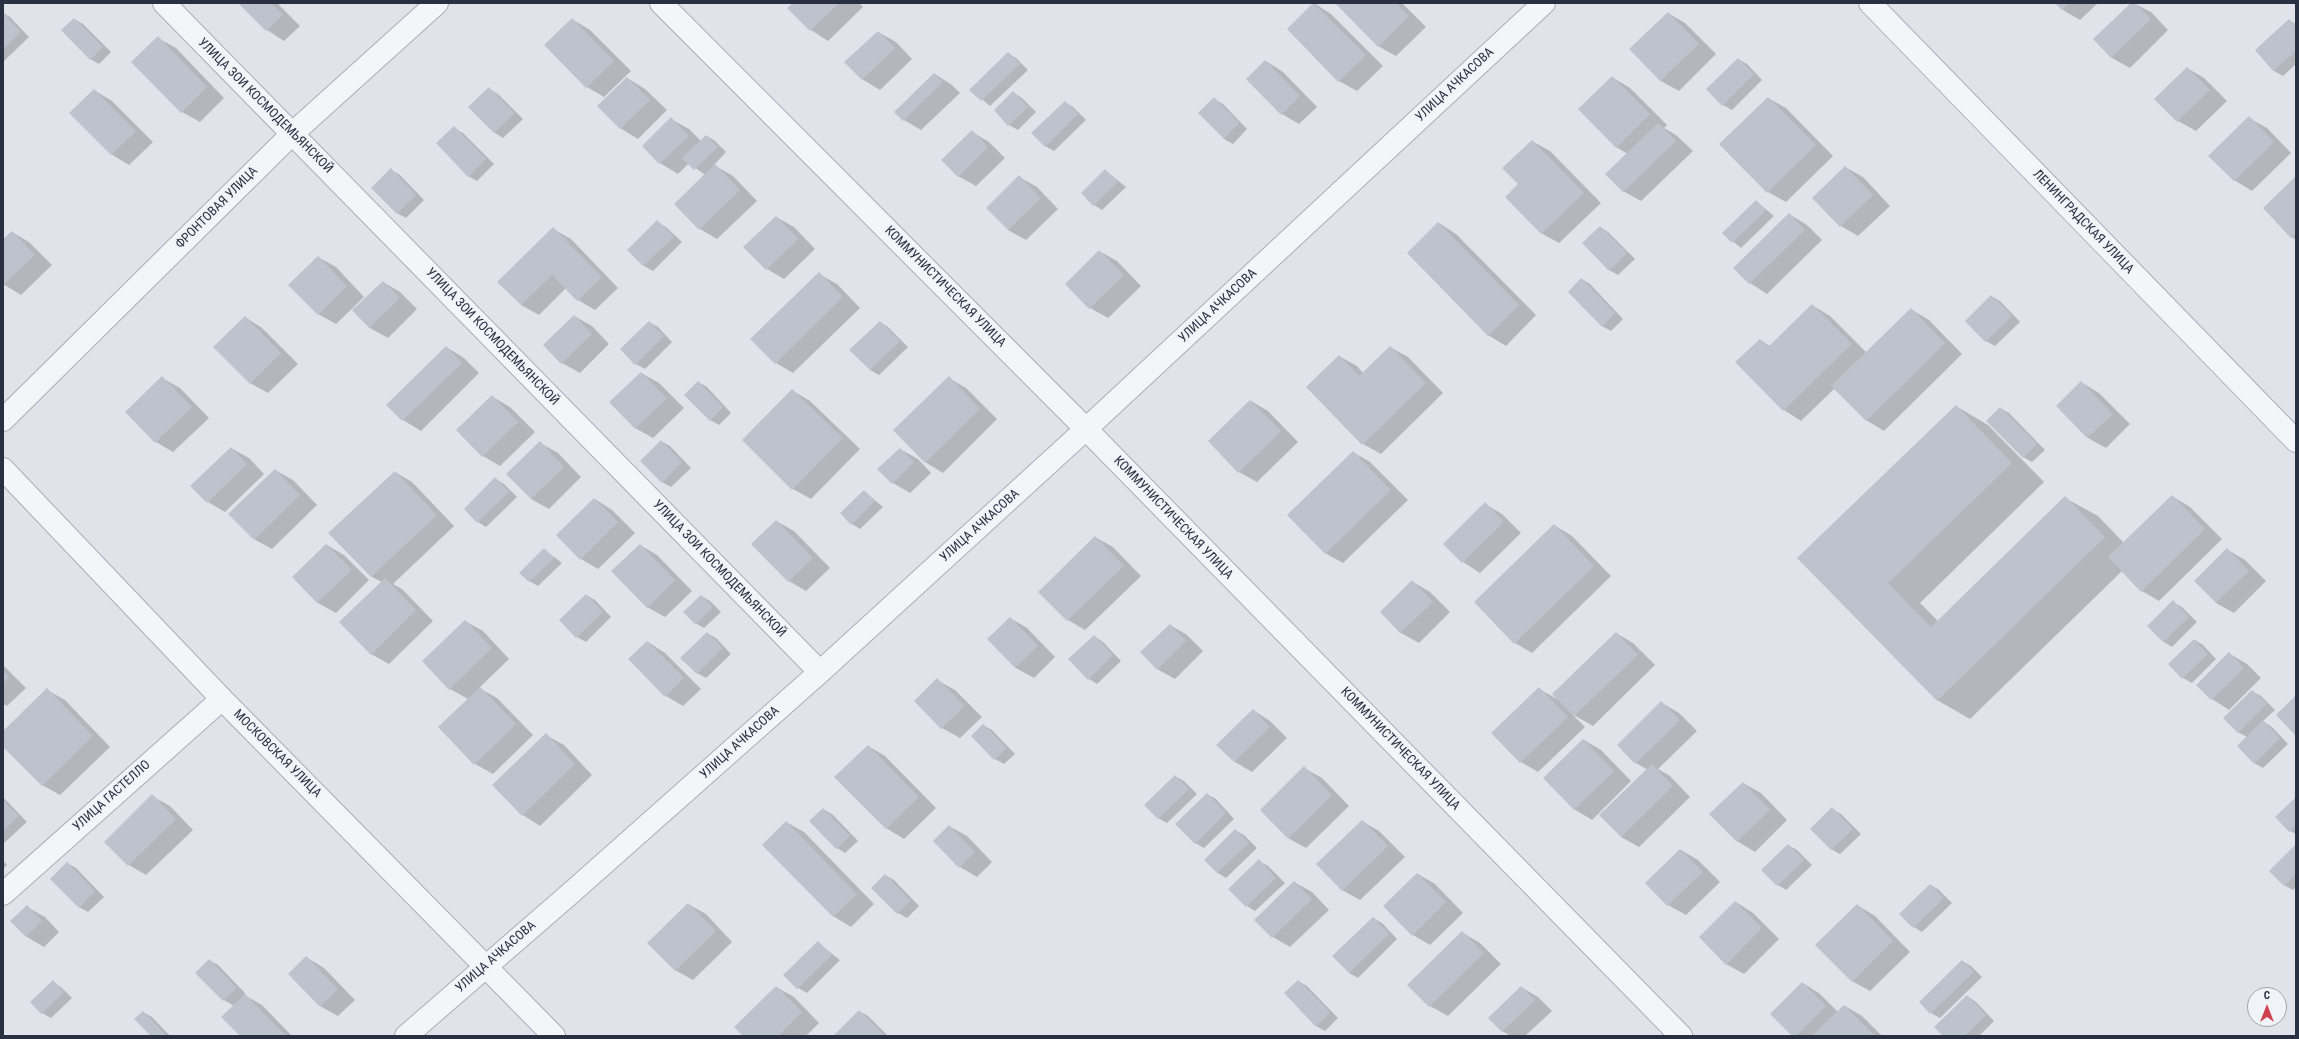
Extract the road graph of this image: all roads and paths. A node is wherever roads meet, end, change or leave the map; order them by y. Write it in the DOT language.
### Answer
graph roads {
  1 [pos="164,3"];
  2 [pos="436,3"];
  3 [pos="661,3"];
  4 [pos="1544,3"];
  5 [pos="1870,3"];
  6 [pos="292,133"];
  7 [pos="3,420"];
  8 [pos="1086,429"];
  9 [pos="2296,441"];
  10 [pos="3,468"];
  11 [pos="820,672"];
  12 [pos="222,698"];
  13 [pos="3,894"];
  14 [pos="485,965"];
  15 [pos="406,1036"];
  16 [pos="554,1036"];
  17 [pos="1681,1036"];
  1 -- 6 [label="street, УЛИЦА ЗОИ КОСМОДЕМЬЯНСКОЙ"];
  2 -- 6 [label="street, ФРОНТОВАЯ УЛИЦА"];
  3 -- 8 [label="street, КОММУНИСТИЧЕСКАЯ УЛИЦА"];
  4 -- 8 [label="street, УЛИЦА АЧКАСОВА"];
  5 -- 9 [label="street, ЛЕНИНГРАДСКАЯ УЛИЦА"];
  6 -- 7 [label="street, ФРОНТОВАЯ УЛИЦА"];
  6 -- 11 [label="street, УЛИЦА ЗОИ КОСМОДЕМЬЯНСКОЙ"];
  8 -- 11 [label="street, УЛИЦА АЧКАСОВА"];
  8 -- 17 [label="street, КОММУНИСТИЧЕСКАЯ УЛИЦА"];
  10 -- 12 [label="street, МОСКОВСКАЯ УЛИЦА"];
  11 -- 14 [label="street, УЛИЦА АЧКАСОВА"];
  12 -- 13 [label="street, УЛИЦА ГАСТЕЛЛО"];
  12 -- 14 [label="street, МОСКОВСКАЯ УЛИЦА"];
  14 -- 15 [label="street, УЛИЦА АЧКАСОВА"];
  14 -- 16 [label="street, МОСКОВСКАЯ УЛИЦА"];
}
